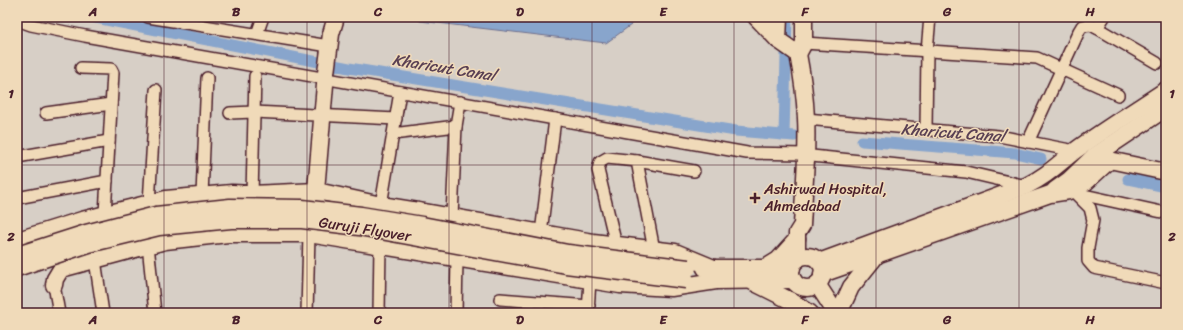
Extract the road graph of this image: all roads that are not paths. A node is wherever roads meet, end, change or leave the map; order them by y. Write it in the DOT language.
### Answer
graph roads {
  1 [pos="148,17"];
  2 [pos="263,17"];
  3 [pos="336,17"];
  4 [pos="756,17"];
  5 [pos="779,17"];
  6 [pos="804,17"];
  7 [pos="930,17"];
  8 [pos="1104,17"];
  9 [pos="170,19"];
  10 [pos="17,20"];
  11 [pos="1097,28"];
  12 [pos="257,34"];
  13 [pos="779,40"];
  14 [pos="329,49"];
  15 [pos="800,50"];
  16 [pos="927,51"];
  17 [pos="1157,63"];
  18 [pos="82,68"];
  19 [pos="1062,70"];
  20 [pos="255,76"];
  21 [pos="326,76"];
  22 [pos="207,78"];
  23 [pos="156,90"];
  24 [pos="1166,90"];
  25 [pos="400,92"];
  26 [pos="1118,95"];
  27 [pos="460,102"];
  28 [pos="111,104"];
  29 [pos="1166,108"];
  30 [pos="254,112"];
  31 [pos="46,113"];
  32 [pos="230,113"];
  33 [pos="323,115"];
  34 [pos="396,119"];
  35 [pos="555,119"];
  36 [pos="806,119"];
  37 [pos="456,126"];
  38 [pos="926,130"];
  39 [pos="393,134"];
  40 [pos="109,141"];
  41 [pos="1028,142"];
  42 [pos="1075,151"];
  43 [pos="806,154"];
  44 [pos="17,157"];
  45 [pos="1094,157"];
  46 [pos="1110,160"];
  47 [pos="637,161"];
  48 [pos="694,171"];
  49 [pos="1166,172"];
  50 [pos="107,181"];
  51 [pos="1026,186"];
  52 [pos="317,191"];
  53 [pos="1072,192"];
  54 [pos="252,194"];
  55 [pos="1050,194"];
  56 [pos="202,195"];
  57 [pos="17,198"];
  58 [pos="149,203"];
  59 [pos="382,205"];
  60 [pos="105,214"];
  61 [pos="1166,214"];
  62 [pos="452,217"];
  63 [pos="800,232"];
  64 [pos="541,233"];
  65 [pos="309,234"];
  66 [pos="18,241"];
  67 [pos="148,245"];
  68 [pos="380,245"];
  69 [pos="616,245"];
  70 [pos="654,250"];
  71 [pos="876,256"];
  72 [pos="457,259"];
  73 [pos="95,260"];
  74 [pos="17,268"];
  75 [pos="765,268"];
  76 [pos="806,271"];
  77 [pos="687,274"];
  78 [pos="716,275"];
  79 [pos="590,280"];
  80 [pos="751,281"];
  81 [pos="1166,283"];
  82 [pos="54,285"];
  83 [pos="500,299"];
  84 [pos="588,310"];
  85 [pos="59,313"];
  86 [pos="103,313"];
  87 [pos="155,313"];
  88 [pos="307,313"];
  89 [pos="379,313"];
  90 [pos="456,313"];
  91 [pos="810,313"];
  92 [pos="821,313"];
  93 [pos="838,313"];
  1 -- 9 [label="street"];
  2 -- 12 [label="street"];
  3 -- 14 [label="street"];
  4 -- 13 [label="street"];
  5 -- 13 [label="street"];
  6 -- 15 [label="street"];
  7 -- 16 [label="street"];
  8 -- 11 [label="street"];
  9 -- 12 [label="street"];
  10 -- 21 [label="street"];
  11 -- 17 [label="street"];
  11 -- 19 [label="street"];
  12 -- 14 [label="street"];
  13 -- 15 [label="street"];
  14 -- 21 [label="street"];
  15 -- 16 [label="street"];
  15 -- 36 [label="street"];
  16 -- 19 [label="street"];
  16 -- 38 [label="street"];
  18 -- 28 [label="street"];
  19 -- 26 [label="street"];
  19 -- 41 [label="street"];
  20 -- 30 [label="street"];
  21 -- 25 [label="street"];
  21 -- 33 [label="street"];
  22 -- 56 [label="street"];
  23 -- 58 [label="street"];
  24 -- 42 [label="street"];
  25 -- 27 [label="street"];
  25 -- 34 [label="street"];
  27 -- 35 [label="street"];
  27 -- 37 [label="street"];
  28 -- 31 [label="street"];
  28 -- 40 [label="street"];
  29 -- 45 [label="street"];
  30 -- 32 [label="street"];
  30 -- 33 [label="street"];
  30 -- 54 [label="street"];
  33 -- 34 [label="street"];
  33 -- 52 [label="street"];
  34 -- 39 [label="street"];
  35 -- 43 [label="street"];
  35 -- 64 [label="street"];
  36 -- 38 [label="street"];
  36 -- 43 [label="street"];
  37 -- 39 [label="street"];
  37 -- 62 [label="street"];
  38 -- 41 [label="street"];
  39 -- 59 [label="street"];
  40 -- 44 [label="street"];
  40 -- 50 [label="street"];
  41 -- 42 [label="street"];
  42 -- 45 [label="street"];
  42 -- 51 [label="street"];
  43 -- 51 [label="street"];
  43 -- 63 [label="street"];
  45 -- 46 [label="street"];
  45 -- 55 [label="street"];
  46 -- 49 [label="street"];
  46 -- 53 [label="street"];
  47 -- 48 [label="street"];
  47 -- 69 [label="street"];
  47 -- 70 [label="street"];
  50 -- 57 [label="street"];
  50 -- 60 [label="street"];
  51 -- 55 [label="street"];
  51 -- 76 [label="street"];
  52 -- 54 [label="street"];
  52 -- 59 [label="street"];
  52 -- 65 [label="street"];
  53 -- 55 [label="street"];
  53 -- 61 [label="street"];
  53 -- 81 [label="street"];
  54 -- 56 [label="street"];
  55 -- 71 [label="street"];
  56 -- 58 [label="street"];
  58 -- 60 [label="street"];
  59 -- 62 [label="street"];
  60 -- 66 [label="street"];
  62 -- 64 [label="street"];
  63 -- 75 [label="street"];
  63 -- 76 [label="street"];
  64 -- 69 [label="street"];
  65 -- 67 [label="street"];
  65 -- 68 [label="street"];
  65 -- 88 [label="street"];
  66 -- 77 [label="street, Guruji Flyover, bridge"];
  67 -- 73 [label="street"];
  67 -- 87 [label="street"];
  68 -- 72 [label="street"];
  68 -- 89 [label="street"];
  69 -- 70 [label="street"];
  70 -- 78 [label="street"];
  71 -- 76 [label="street"];
  71 -- 93 [label="street"];
  72 -- 79 [label="street"];
  72 -- 90 [label="street"];
  73 -- 82 [label="street"];
  73 -- 86 [label="street"];
  74 -- 77 [label="street, Guruji Flyover, bridge"];
  75 -- 76 [label="street"];
  75 -- 78 [label="street"];
  76 -- 80 [label="street"];
  76 -- 92 [label="street"];
  76 -- 93 [label="street"];
  77 -- 78 [label="street, Guruji Flyover"];
  78 -- 79 [label="street"];
  78 -- 80 [label="street"];
  79 -- 84 [label="street"];
  80 -- 91 [label="street"];
  82 -- 85 [label="street"];
  83 -- 84 [label="street"];
}
